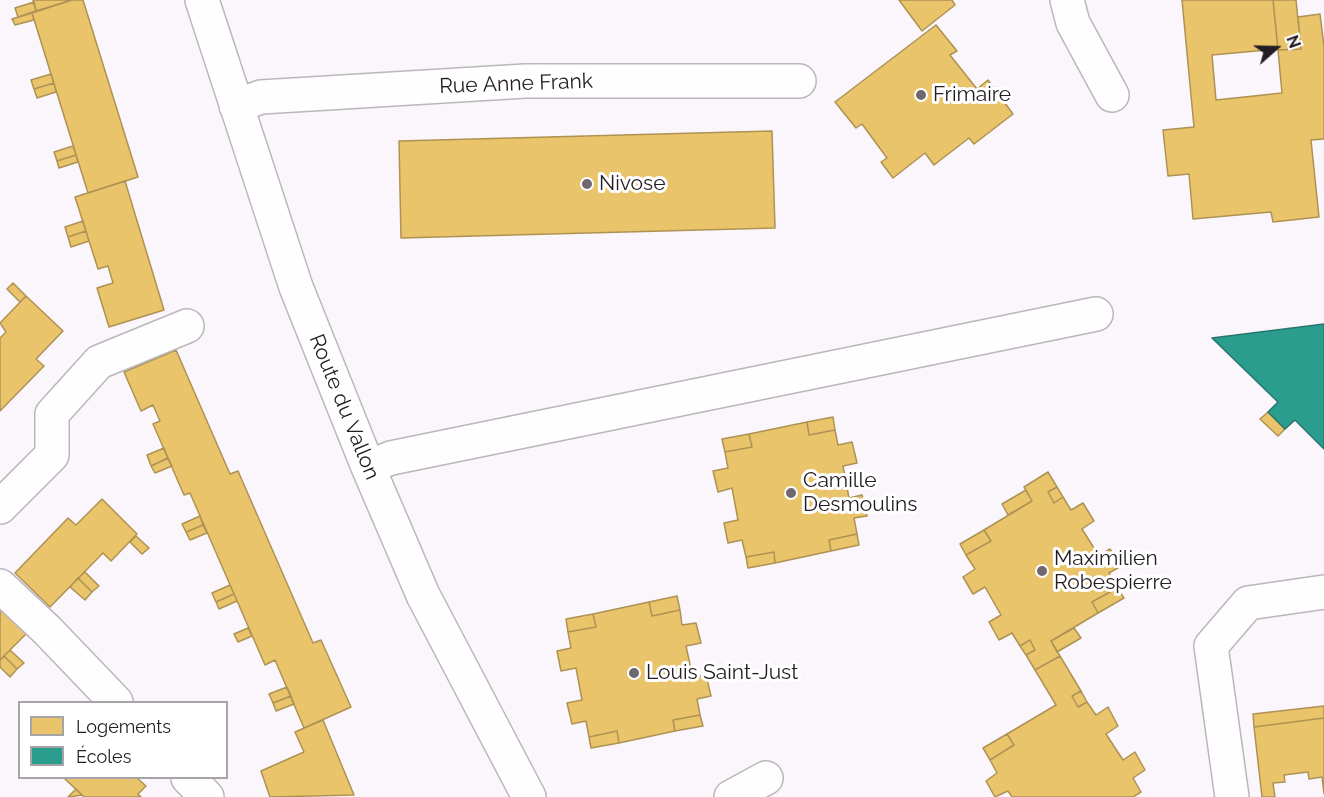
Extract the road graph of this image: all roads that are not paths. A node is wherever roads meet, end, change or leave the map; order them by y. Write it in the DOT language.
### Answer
graph roads {
  1 [pos="202,0"];
  2 [pos="1067,0"];
  3 [pos="799,81"];
  4 [pos="1112,95"];
  5 [pos="236,106"];
  6 [pos="1096,314"];
  7 [pos="187,326"];
  8 [pos="368,467"];
  9 [pos="0,507"];
  10 [pos="0,586"];
  11 [pos="1324,592"];
  12 [pos="115,701"];
  13 [pos="766,778"];
  14 [pos="190,779"];
  15 [pos="207,797"];
  16 [pos="529,797"];
  17 [pos="731,797"];
  18 [pos="1232,797"];
  1 -- 5 [label="street, Route du Vallon"];
  2 -- 4 [label="street"];
  3 -- 5 [label="street, Rue Anne Frank"];
  5 -- 8 [label="street, Route du Vallon"];
  6 -- 8 [label="street"];
  7 -- 9 [label="street"];
  8 -- 16 [label="street, Route du Vallon"];
  10 -- 12 [label="street"];
  11 -- 18 [label="street"];
  13 -- 17 [label="street"];
  14 -- 15 [label="street"];
}
